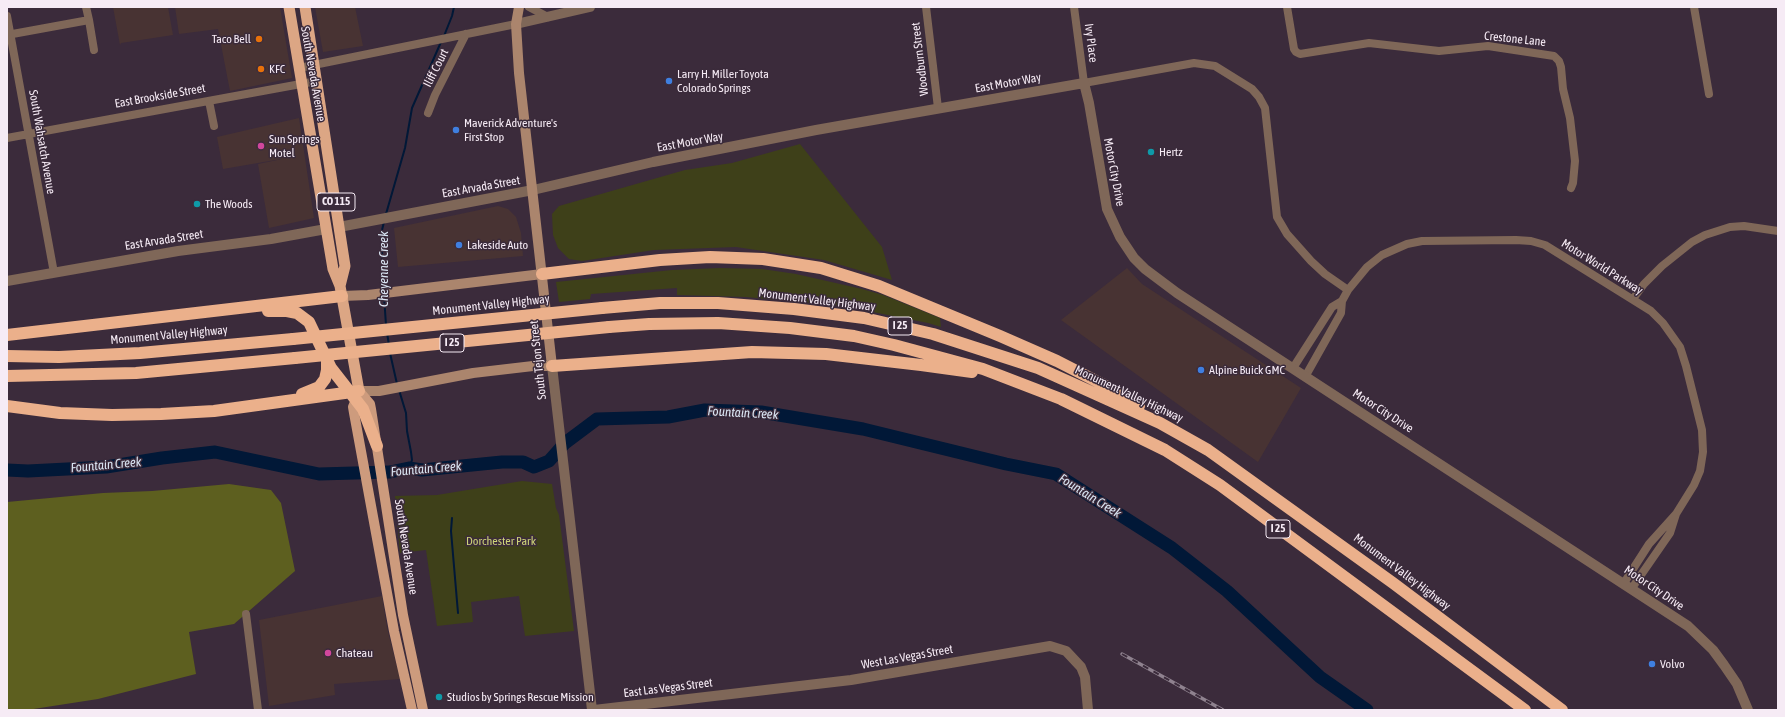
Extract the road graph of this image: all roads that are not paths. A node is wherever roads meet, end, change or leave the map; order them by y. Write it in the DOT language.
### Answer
graph roads {
  1 [pos="86,7"];
  2 [pos="289,7"];
  3 [pos="305,7"];
  4 [pos="519,7"];
  5 [pos="529,7"];
  6 [pos="590,7"];
  7 [pos="926,7"];
  8 [pos="1074,7"];
  9 [pos="1287,7"];
  10 [pos="1694,7"];
  11 [pos="7,16"];
  12 [pos="548,17"];
  13 [pos="89,20"];
  14 [pos="516,24"];
  15 [pos="466,34"];
  16 [pos="9,35"];
  17 [pos="94,50"];
  18 [pos="314,65"];
  19 [pos="299,68"];
  20 [pos="317,81"];
  21 [pos="1084,82"];
  22 [pos="302,83"];
  23 [pos="1709,94"];
  24 [pos="210,100"];
  25 [pos="938,108"];
  26 [pos="428,114"];
  27 [pos="214,126"];
  28 [pos="29,134"];
  29 [pos="7,138"];
  30 [pos="1572,185"];
  31 [pos="533,190"];
  32 [pos="339,227"];
  33 [pos="326,229"];
  34 [pos="1778,231"];
  35 [pos="54,273"];
  36 [pos="542,274"];
  37 [pos="7,281"];
  38 [pos="1348,290"];
  39 [pos="341,291"];
  40 [pos="1633,299"];
  41 [pos="1342,301"];
  42 [pos="167,316"];
  43 [pos="7,335"];
  44 [pos="7,356"];
  45 [pos="327,358"];
  46 [pos="552,366"];
  47 [pos="1293,368"];
  48 [pos="7,376"];
  49 [pos="1305,376"];
  50 [pos="1012,379"];
  51 [pos="355,394"];
  52 [pos="7,406"];
  53 [pos="231,409"];
  54 [pos="363,412"];
  55 [pos="1180,433"];
  56 [pos="377,446"];
  57 [pos="1628,586"];
  58 [pos="246,614"];
  59 [pos="745,692"];
  60 [pos="258,710"];
  61 [pos="412,710"];
  62 [pos="423,710"];
  63 [pos="593,710"];
  64 [pos="1088,710"];
  65 [pos="1525,710"];
  66 [pos="1562,710"];
  67 [pos="1748,710"];
  1 -- 13 [label="street"];
  2 -- 19 [label="highway, South Nevada Avenue / CO 115"];
  3 -- 18 [label="highway, South Nevada Avenue / CO 115"];
  4 -- 14 [label="main road, South Tejon Street"];
  5 -- 12 [label="street"];
  6 -- 12 [label="street"];
  7 -- 25 [label="street, Woodburn Street"];
  8 -- 21 [label="street, Ivy Place"];
  9 -- 30 [label="street, Crestone Lane"];
  10 -- 23 [label="street"];
  11 -- 16 [label="street, South Wahsatch Avenue"];
  12 -- 14 [label="street"];
  13 -- 16 [label="street"];
  13 -- 17 [label="street"];
  14 -- 15 [label="street"];
  14 -- 31 [label="main road, South Tejon Street"];
  15 -- 18 [label="street"];
  15 -- 26 [label="street, Iliff Court"];
  16 -- 28 [label="street, South Wahsatch Avenue"];
  18 -- 19 [label="street"];
  18 -- 20 [label="highway, South Nevada Avenue / CO 115"];
  19 -- 22 [label="highway, South Nevada Avenue / CO 115"];
  20 -- 22 [label="street, East Brookside Street"];
  20 -- 32 [label="highway, South Nevada Avenue / CO 115"];
  21 -- 25 [label="street, East Motor Way"];
  21 -- 38 [label="street, East Motor Way"];
  21 -- 47 [label="street, Motor City Drive"];
  22 -- 24 [label="street, East Brookside Street"];
  22 -- 33 [label="highway, South Nevada Avenue / CO 115"];
  24 -- 27 [label="street"];
  24 -- 28 [label="street, East Brookside Street"];
  25 -- 31 [label="street, East Motor Way"];
  28 -- 29 [label="street, East Brookside Street"];
  28 -- 35 [label="street, South Wahsatch Avenue"];
  31 -- 32 [label="street, East Arvada Street"];
  31 -- 36 [label="main road, South Tejon Street"];
  32 -- 39 [label="highway, South Nevada Avenue / CO 115"];
  33 -- 35 [label="street, East Arvada Street"];
  33 -- 39 [label="highway, South Nevada Avenue / CO 115"];
  34 -- 40 [label="street"];
  35 -- 37 [label="street, East Arvada Street"];
  36 -- 39 [label="main road"];
  36 -- 46 [label="main road, South Tejon Street"];
  36 -- 55 [label="highway"];
  38 -- 40 [label="street, Motor World Parkway"];
  38 -- 41 [label="street, Motor World Parkway"];
  39 -- 42 [label="highway"];
  39 -- 51 [label="highway, South Nevada Avenue / CO 115"];
  40 -- 57 [label="street, Motor World Parkway"];
  41 -- 47 [label="street, Motor World Parkway"];
  41 -- 49 [label="street, Motor World Parkway"];
  42 -- 43 [label="highway"];
  42 -- 45 [label="highway"];
  44 -- 55 [label="highway, Monument Valley Highway / I 25, bridge"];
  45 -- 51 [label="highway"];
  45 -- 53 [label="highway"];
  46 -- 50 [label="highway"];
  46 -- 51 [label="main road"];
  46 -- 63 [label="street, South Tejon Street"];
  47 -- 49 [label="street, Motor City Drive"];
  48 -- 50 [label="highway, I 25, bridge"];
  49 -- 57 [label="street, Motor City Drive"];
  50 -- 65 [label="highway, I 25"];
  51 -- 53 [label="highway"];
  51 -- 54 [label="highway"];
  52 -- 53 [label="highway"];
  54 -- 56 [label="highway"];
  54 -- 61 [label="main road"];
  55 -- 66 [label="highway, Monument Valley Highway / I 25"];
  56 -- 62 [label="main road, South Nevada Avenue"];
  57 -- 67 [label="street, Motor City Drive"];
  58 -- 60 [label="street"];
  59 -- 63 [label="street, East Las Vegas Street"];
  59 -- 64 [label="street, West Las Vegas Street"];
}
